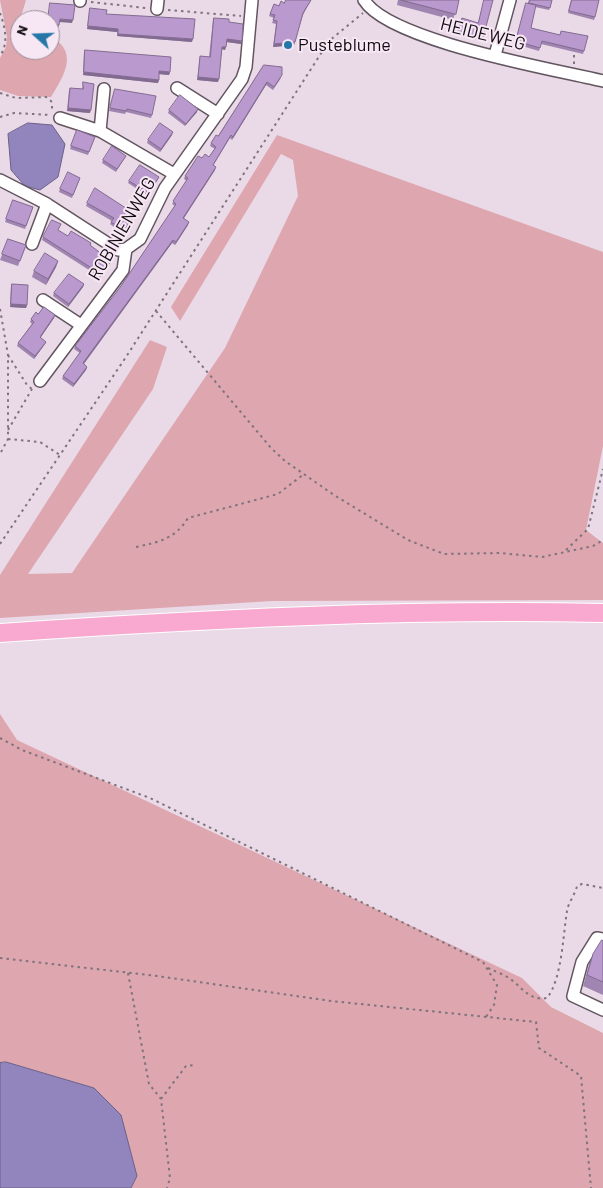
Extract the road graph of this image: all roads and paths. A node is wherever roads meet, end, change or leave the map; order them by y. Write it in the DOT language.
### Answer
graph roads {
  1 [pos="252,0"];
  2 [pos="510,0"];
  3 [pos="367,4"];
  4 [pos="0,13"];
  5 [pos="574,52"];
  6 [pos="495,55"];
  7 [pos="0,56"];
  8 [pos="573,68"];
  9 [pos="603,81"];
  10 [pos="177,88"];
  11 [pos="104,89"];
  12 [pos="0,93"];
  13 [pos="218,114"];
  14 [pos="0,117"];
  15 [pos="60,118"];
  16 [pos="100,131"];
  17 [pos="174,174"];
  18 [pos="0,180"];
  19 [pos="47,204"];
  20 [pos="32,244"];
  21 [pos="126,249"];
  22 [pos="43,300"];
  23 [pos="0,309"];
  24 [pos="156,311"];
  25 [pos="81,325"];
  26 [pos="4,326"];
  27 [pos="0,327"];
  28 [pos="8,355"];
  29 [pos="36,385"];
  30 [pos="7,432"];
  31 [pos="8,439"];
  32 [pos="0,444"];
  33 [pos="4,444"];
  34 [pos="0,454"];
  35 [pos="60,455"];
  36 [pos="603,469"];
  37 [pos="304,474"];
  38 [pos="603,540"];
  39 [pos="0,544"];
  40 [pos="136,547"];
  41 [pos="565,552"];
  42 [pos="603,613"];
  43 [pos="0,633"];
  44 [pos="0,738"];
  45 [pos="603,888"];
  46 [pos="603,939"];
  47 [pos="0,958"];
  48 [pos="486,966"];
  49 [pos="128,973"];
  50 [pos="603,1010"];
  51 [pos="486,1017"];
  52 [pos="196,1065"];
  53 [pos="161,1100"];
  54 [pos="166,1188"];
  55 [pos="591,1188"];
  1 -- 13 [label="street, ROBINIENWEG"];
  2 -- 6 [label="street"];
  3 -- 6 [label="street, HEIDEWEG"];
  3 -- 24 [label="path"];
  4 -- 7 [label="path"];
  5 -- 8 [label="path"];
  6 -- 9 [label="street, HEIDEWEG"];
  10 -- 13 [label="street"];
  11 -- 16 [label="street"];
  12 -- 14 [label="path"];
  13 -- 17 [label="street, ROBINIENWEG"];
  15 -- 16 [label="street, ROBINIENWEG"];
  16 -- 17 [label="street, ROBINIENWEG"];
  17 -- 21 [label="street, ROBINIENWEG"];
  18 -- 19 [label="street"];
  19 -- 20 [label="street"];
  19 -- 21 [label="street"];
  21 -- 25 [label="street, ROBINIENWEG"];
  22 -- 25 [label="street"];
  23 -- 26 [label="path"];
  24 -- 35 [label="path"];
  24 -- 37 [label="path"];
  25 -- 29 [label="street, ROBINIENWEG"];
  26 -- 27 [label="path"];
  26 -- 28 [label="path"];
  28 -- 29 [label="path"];
  28 -- 30 [label="path"];
  29 -- 30 [label="path"];
  30 -- 31 [label="path"];
  31 -- 33 [label="path"];
  31 -- 35 [label="path"];
  32 -- 33 [label="path"];
  33 -- 34 [label="path"];
  35 -- 39 [label="path"];
  36 -- 41 [label="path"];
  37 -- 40 [label="path"];
  37 -- 41 [label="path"];
  38 -- 41 [label="path"];
  42 -- 43 [label="highway"];
  44 -- 48 [label="path"];
  45 -- 48 [label="path"];
  46 -- 50 [label="street"];
  47 -- 49 [label="path"];
  48 -- 51 [label="path"];
  49 -- 51 [label="path"];
  49 -- 53 [label="path"];
  51 -- 55 [label="path"];
  52 -- 53 [label="path"];
  53 -- 54 [label="path"];
}
